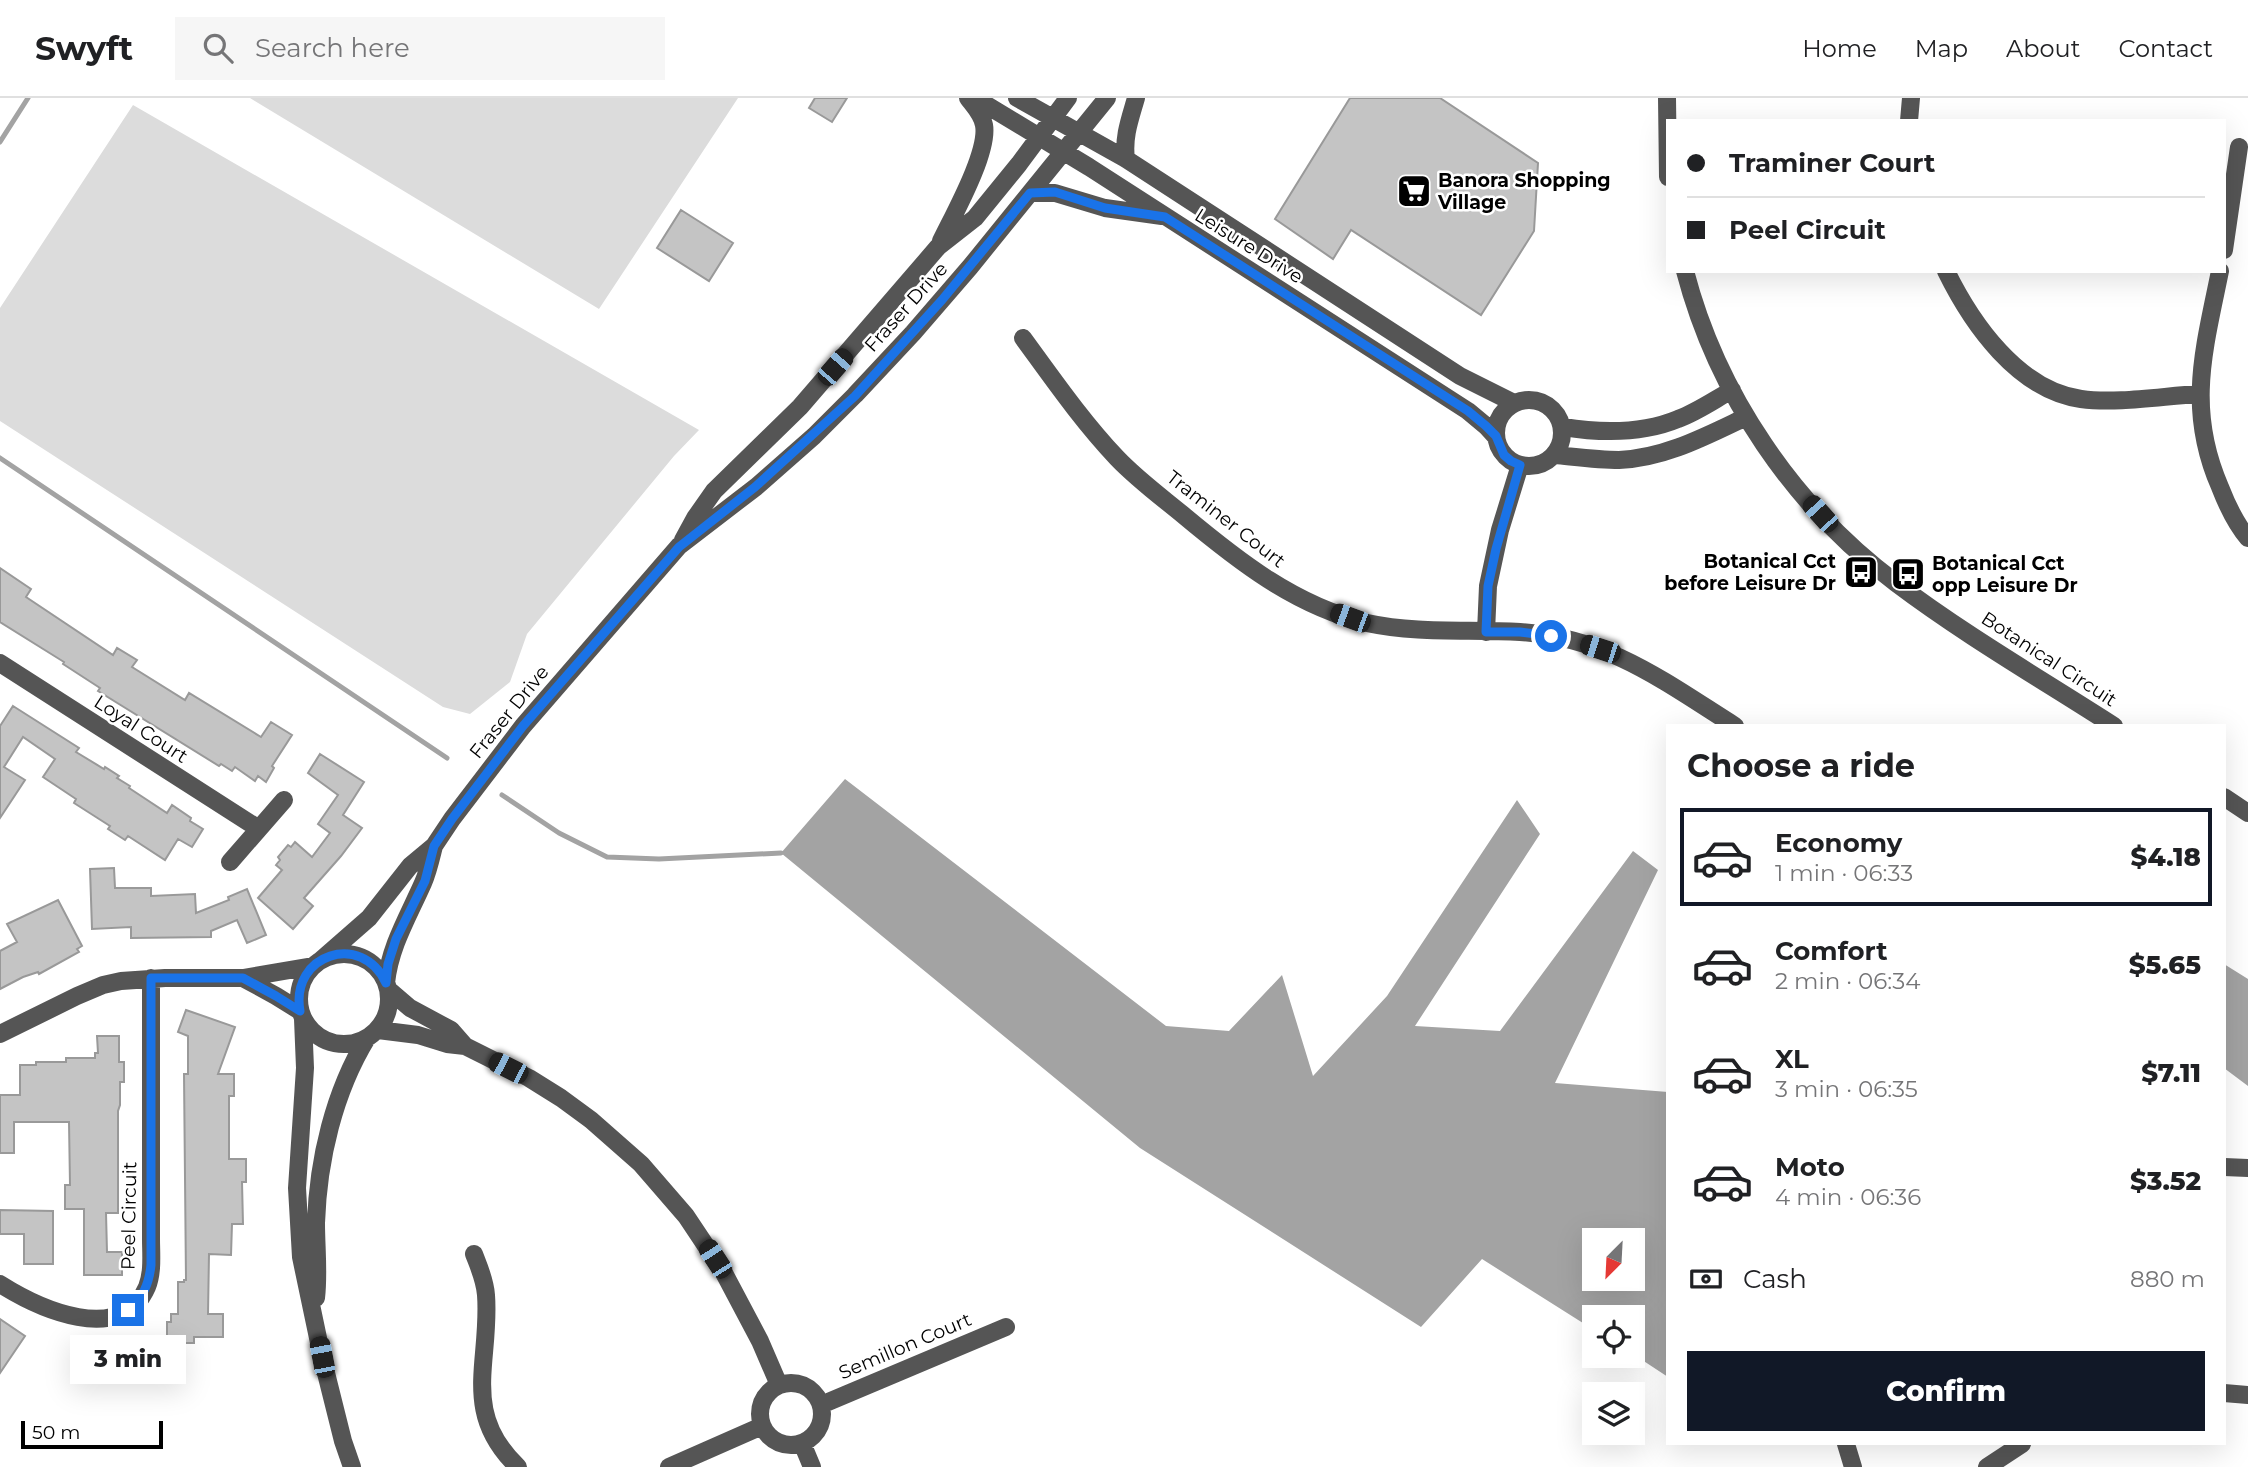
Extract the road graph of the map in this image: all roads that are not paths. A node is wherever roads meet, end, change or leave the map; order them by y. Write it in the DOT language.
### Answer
graph roads {
  1 [pos="968,98"];
  2 [pos="975,98"];
  3 [pos="1017,98"];
  4 [pos="1068,98"];
  5 [pos="1107,98"];
  6 [pos="1136,98"];
  7 [pos="1667,98"];
  8 [pos="1911,98"];
  9 [pos="1053,118"];
  10 [pos="1667,119"];
  11 [pos="1909,119"];
  12 [pos="1079,132"];
  13 [pos="1038,137"];
  14 [pos="2237,147"];
  15 [pos="1063,151"];
  16 [pos="1126,159"];
  17 [pos="1030,193"];
  18 [pos="1165,217"];
  19 [pos="2226,234"];
  20 [pos="938,247"];
  21 [pos="1686,273"];
  22 [pos="1947,273"];
  23 [pos="2220,273"];
  24 [pos="1023,338"];
  25 [pos="1732,390"];
  26 [pos="2199,394"];
  27 [pos="1514,403"];
  28 [pos="1746,417"];
  29 [pos="1563,427"];
  30 [pos="1496,436"];
  31 [pos="1555,455"];
  32 [pos="1520,465"];
  33 [pos="2248,538"];
  34 [pos="679,547"];
  35 [pos="1486,632"];
  36 [pos="0,664"];
  37 [pos="1732,724"];
  38 [pos="2111,724"];
  39 [pos="2226,798"];
  40 [pos="284,800"];
  41 [pos="2248,813"];
  42 [pos="259,829"];
  43 [pos="434,846"];
  44 [pos="230,862"];
  45 [pos="317,963"];
  46 [pos="151,978"];
  47 [pos="243,978"];
  48 [pos="387,987"];
  49 [pos="302,1015"];
  50 [pos="0,1034"];
  51 [pos="372,1034"];
  52 [pos="465,1046"];
  53 [pos="2226,1167"];
  54 [pos="2248,1168"];
  55 [pos="474,1254"];
  56 [pos="0,1284"];
  57 [pos="313,1312"];
  58 [pos="1006,1327"];
  59 [pos="779,1385"];
  60 [pos="2226,1393"];
  61 [pos="2248,1395"];
  62 [pos="821,1405"];
  63 [pos="762,1426"];
  64 [pos="802,1443"];
  65 [pos="1846,1445"];
  66 [pos="2020,1445"];
  67 [pos="352,1467"];
  68 [pos="518,1467"];
  69 [pos="670,1467"];
  70 [pos="812,1467"];
  71 [pos="1853,1467"];
  72 [pos="1987,1467"];
  1 -- 20 [label="street"];
  2 -- 13 [label="street, Leisure Drive"];
  3 -- 9 [label="street, Leisure Drive"];
  4 -- 9 [label="street, Fraser Drive"];
  5 -- 12 [label="street, Fraser Drive"];
  6 -- 16 [label="street"];
  7 -- 10 [label="street"];
  8 -- 11 [label="street"];
  9 -- 12 [label="street, Leisure Drive"];
  9 -- 13 [label="street, Fraser Drive"];
  12 -- 15 [label="street, Fraser Drive"];
  12 -- 16 [label="street, Leisure Drive"];
  13 -- 15 [label="street, Leisure Drive"];
  13 -- 20 [label="street, Fraser Drive"];
  14 -- 19 [label="street"];
  15 -- 17 [label="street, Fraser Drive"];
  15 -- 18 [label="street, Leisure Drive"];
  16 -- 27 [label="street, Leisure Drive"];
  17 -- 18 [label="street"];
  17 -- 34 [label="street, Fraser Drive"];
  18 -- 30 [label="street, Leisure Drive"];
  20 -- 34 [label="street, Fraser Drive"];
  21 -- 25 [label="street, Botanical Circuit"];
  22 -- 26 [label="street"];
  23 -- 26 [label="street"];
  24 -- 35 [label="street, Traminer Court"];
  25 -- 28 [label="street, Botanical Circuit"];
  25 -- 29 [label="street"];
  26 -- 33 [label="street"];
  27 -- 29 [label="street, Leisure Drive"];
  27 -- 30 [label="street"];
  28 -- 31 [label="street"];
  28 -- 38 [label="street, Botanical Circuit"];
  29 -- 31 [label="street"];
  30 -- 32 [label="street, Leisure Drive"];
  31 -- 32 [label="street"];
  32 -- 35 [label="street"];
  34 -- 43 [label="street, Fraser Drive"];
  35 -- 37 [label="street, Traminer Court"];
  36 -- 42 [label="street, Loyal Court"];
  39 -- 41 [label="street"];
  40 -- 42 [label="street"];
  42 -- 44 [label="street"];
  43 -- 45 [label="street, Fraser Drive"];
  43 -- 48 [label="street, Fraser Drive"];
  45 -- 47 [label="street"];
  45 -- 48 [label="street"];
  45 -- 49 [label="street"];
  46 -- 47 [label="street"];
  46 -- 50 [label="street"];
  46 -- 56 [label="street, Peel Circuit"];
  47 -- 49 [label="street"];
  48 -- 51 [label="street"];
  48 -- 52 [label="street"];
  49 -- 51 [label="street"];
  49 -- 57 [label="street"];
  51 -- 52 [label="street"];
  51 -- 57 [label="street"];
  52 -- 59 [label="street"];
  53 -- 54 [label="street"];
  55 -- 68 [label="street"];
  57 -- 67 [label="street"];
  58 -- 62 [label="street, Semillon Court"];
  59 -- 62 [label="street"];
  59 -- 63 [label="street"];
  60 -- 61 [label="street"];
  62 -- 64 [label="street"];
  63 -- 64 [label="street"];
  63 -- 69 [label="street"];
  64 -- 70 [label="street"];
  65 -- 71 [label="street"];
  66 -- 72 [label="street"];
}
